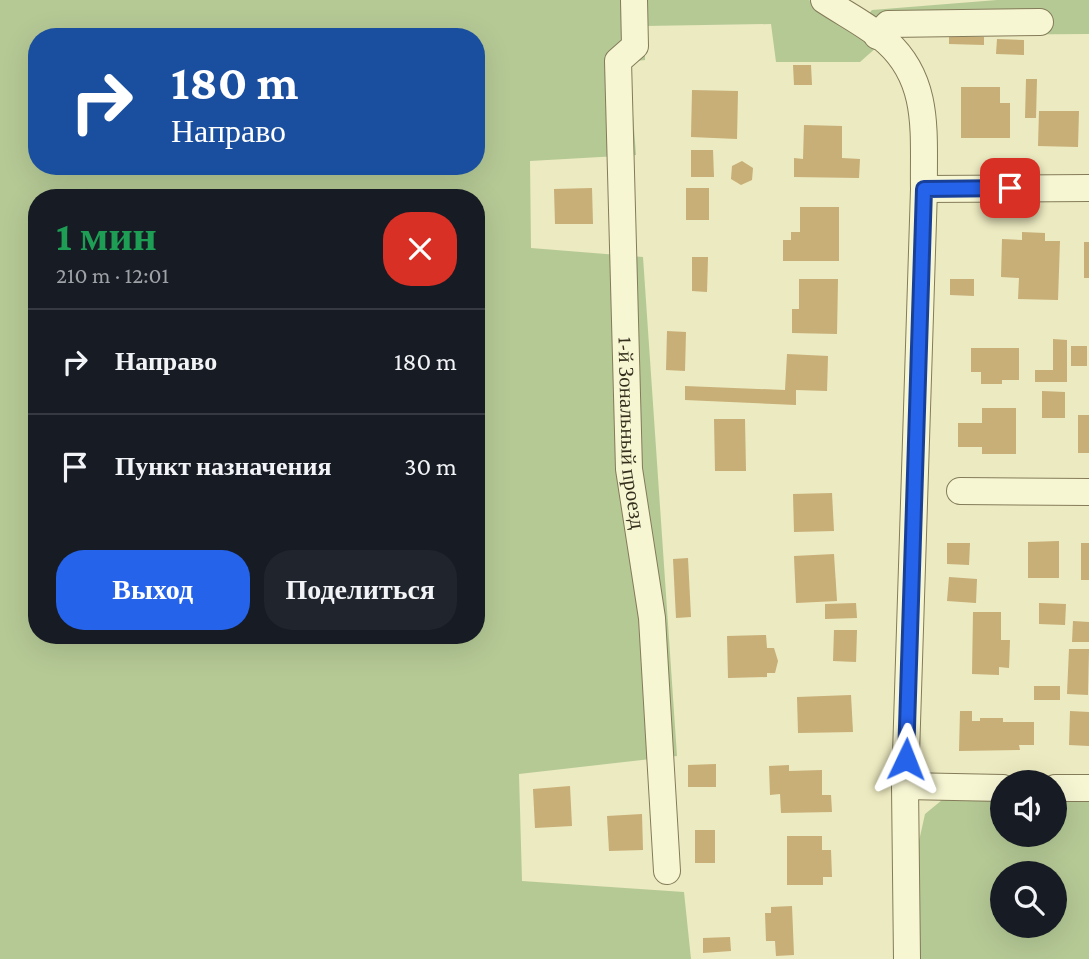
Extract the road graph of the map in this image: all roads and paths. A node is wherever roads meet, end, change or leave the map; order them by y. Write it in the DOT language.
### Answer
graph roads {
  1 [pos="634,0"];
  2 [pos="824,0"];
  3 [pos="1040,22"];
  4 [pos="877,36"];
  5 [pos="1089,188"];
  6 [pos="924,189"];
  7 [pos="960,491"];
  8 [pos="1089,492"];
  9 [pos="905,786"];
  10 [pos="990,788"];
  11 [pos="1067,788"];
  12 [pos="1089,788"];
  13 [pos="667,871"];
  14 [pos="907,959"];
  1 -- 13 [label="street, 1-й Зональный проезд"];
  2 -- 4 [label="street"];
  3 -- 4 [label="street"];
  4 -- 6 [label="street"];
  5 -- 6 [label="street"];
  6 -- 9 [label="street"];
  7 -- 8 [label="street"];
  9 -- 10 [label="street"];
  9 -- 14 [label="street"];
  11 -- 12 [label="street"];
}
